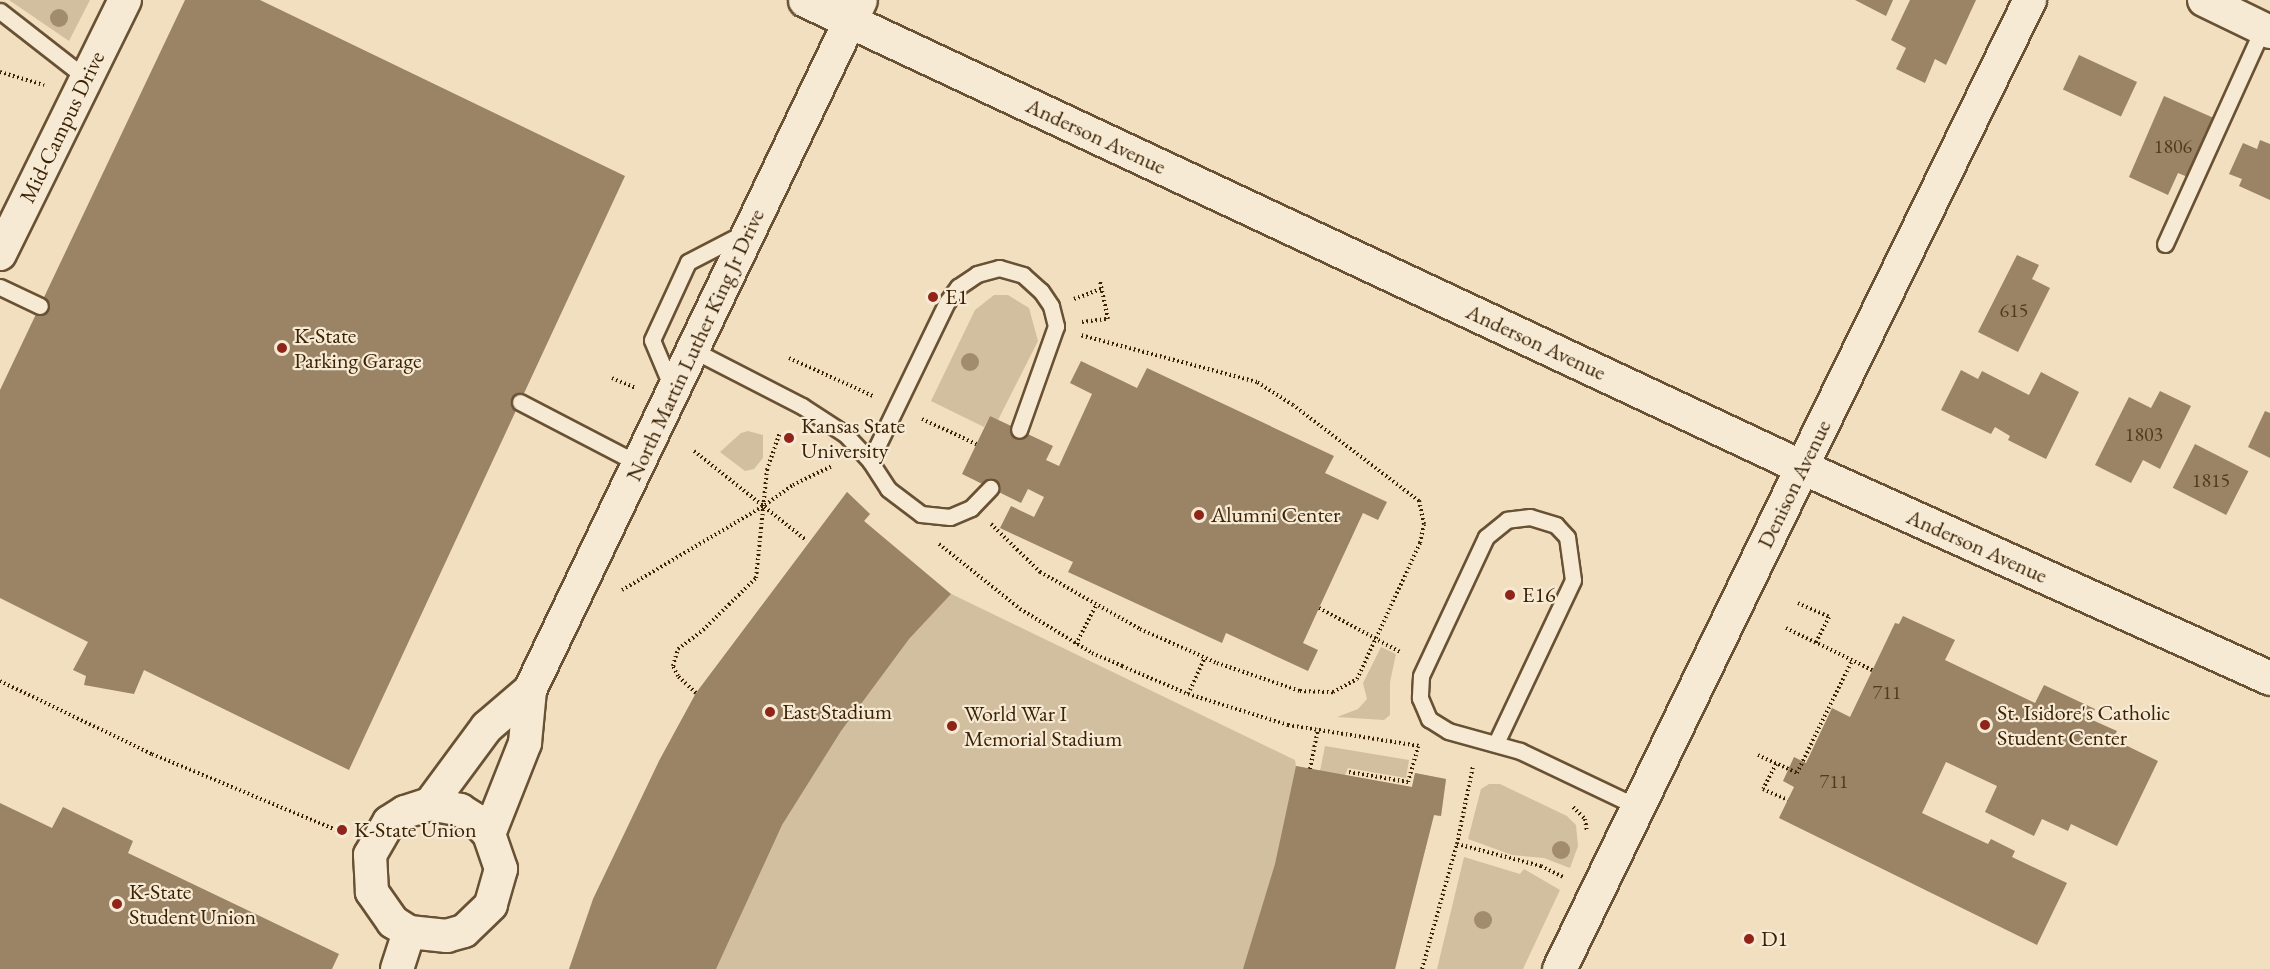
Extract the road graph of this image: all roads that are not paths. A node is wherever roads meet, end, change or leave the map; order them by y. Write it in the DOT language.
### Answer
graph roads {
  1 [pos="125,0"];
  2 [pos="805,0"];
  3 [pos="2030,0"];
  4 [pos="2204,0"];
  5 [pos="855,10"];
  6 [pos="0,11"];
  7 [pos="2267,30"];
  8 [pos="86,78"];
  9 [pos="750,230"];
  10 [pos="2165,244"];
  11 [pos="0,254"];
  12 [pos="0,287"];
  13 [pos="40,306"];
  14 [pos="693,350"];
  15 [pos="674,391"];
  16 [pos="520,402"];
  17 [pos="1019,430"];
  18 [pos="870,461"];
  19 [pos="639,464"];
  20 [pos="1802,467"];
  21 [pos="990,488"];
  22 [pos="2270,678"];
  23 [pos="530,690"];
  24 [pos="1496,743"];
  25 [pos="445,807"];
  26 [pos="1638,807"];
  27 [pos="489,834"];
  28 [pos="409,932"];
  29 [pos="397,969"];
  30 [pos="1559,969"];
  1 -- 8 [label="street, Mid-Campus Drive"];
  2 -- 5 [label="main road, Anderson Avenue"];
  3 -- 20 [label="street, Denison Avenue"];
  4 -- 7 [label="street"];
  5 -- 9 [label="street, North Martin Luther King Jr Drive"];
  5 -- 20 [label="main road, Anderson Avenue"];
  6 -- 8 [label="lane"];
  7 -- 10 [label="lane"];
  8 -- 11 [label="street, Mid-Campus Drive"];
  9 -- 14 [label="street, North Martin Luther King Jr Drive"];
  9 -- 15 [label="lane"];
  12 -- 13 [label="lane"];
  14 -- 15 [label="street, North Martin Luther King Jr Drive"];
  14 -- 18 [label="lane"];
  15 -- 19 [label="street, North Martin Luther King Jr Drive"];
  16 -- 19 [label="lane"];
  17 -- 18 [label="lane"];
  18 -- 21 [label="lane"];
  19 -- 23 [label="street, North Martin Luther King Jr Drive"];
  20 -- 22 [label="main road, Anderson Avenue"];
  20 -- 26 [label="main road, Denison Avenue"];
  23 -- 25 [label="street, North Martin Luther King Jr Drive"];
  23 -- 27 [label="street, North Martin Luther King Jr Drive"];
  24 -- 24 [label="lane"];
  24 -- 26 [label="lane"];
  25 -- 27 [label="street"];
  25 -- 28 [label="street"];
  26 -- 30 [label="main road, Denison Avenue"];
  27 -- 28 [label="street"];
  28 -- 29 [label="street"];
}
